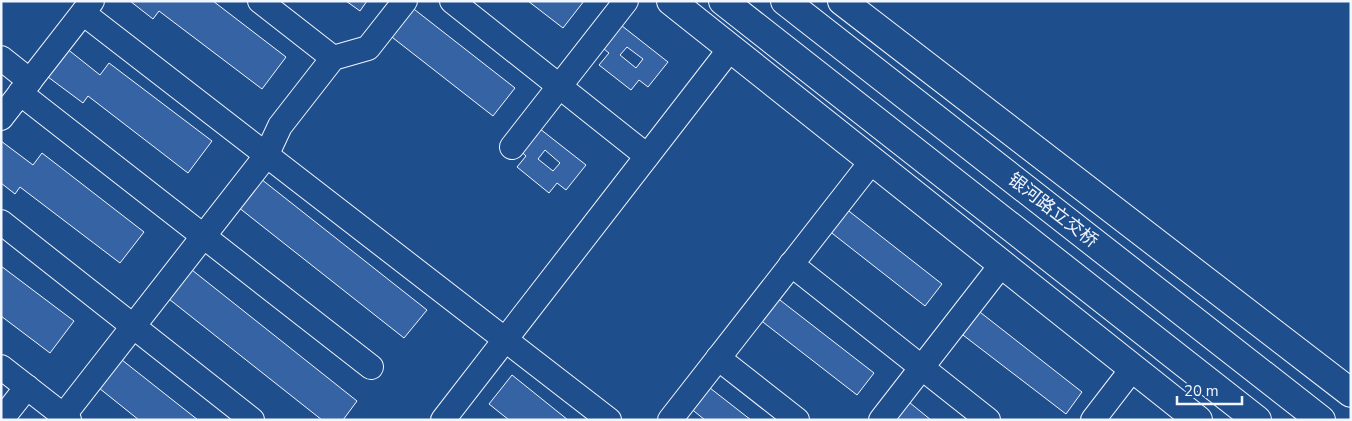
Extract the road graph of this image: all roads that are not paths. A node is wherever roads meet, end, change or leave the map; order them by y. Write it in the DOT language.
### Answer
graph roads {
  1 [pos="260,1"];
  2 [pos="405,1"];
  3 [pos="452,1"];
  4 [pos="626,1"];
  5 [pos="671,1"];
  6 [pos="723,1"];
  7 [pos="785,1"];
  8 [pos="842,1"];
  9 [pos="88,7"];
  10 [pos="730,49"];
  11 [pos="1,58"];
  12 [pos="332,58"];
  13 [pos="559,86"];
  14 [pos="25,87"];
  15 [pos="1,118"];
  16 [pos="512,146"];
  17 [pos="266,156"];
  18 [pos="647,156"];
  19 [pos="872,161"];
  20 [pos="1,222"];
  21 [pos="203,236"];
  22 [pos="791,264"];
  23 [pos="1002,264"];
  24 [pos="133,326"];
  25 [pos="506,339"];
  26 [pos="718,358"];
  27 [pos="1,367"];
  28 [pos="371,367"];
  29 [pos="922,367"];
  30 [pos="1133,368"];
  31 [pos="27,387"];
  32 [pos="1351,393"];
  33 [pos="66,418"];
  34 [pos="2,420"];
  35 [pos="252,420"];
  36 [pos="443,420"];
  37 [pos="609,420"];
  38 [pos="670,420"];
  39 [pos="797,420"];
  40 [pos="881,420"];
  41 [pos="988,420"];
  42 [pos="1093,420"];
  43 [pos="1198,420"];
  44 [pos="1257,420"];
  45 [pos="1322,420"];
  1 -- 12 [label="street"];
  2 -- 12 [label="street"];
  3 -- 13 [label="street"];
  4 -- 13 [label="street"];
  5 -- 10 [label="main road"];
  6 -- 44 [label="main road"];
  7 -- 45 [label="main road, 银河路立交桥"];
  8 -- 32 [label="main road"];
  9 -- 14 [label="street"];
  9 -- 17 [label="street"];
  10 -- 18 [label="street"];
  10 -- 19 [label="main road"];
  11 -- 14 [label="street"];
  12 -- 17 [label="street"];
  13 -- 16 [label="street"];
  13 -- 18 [label="street"];
  14 -- 15 [label="street"];
  14 -- 21 [label="street"];
  17 -- 21 [label="street"];
  17 -- 25 [label="street"];
  18 -- 25 [label="street"];
  19 -- 22 [label="street"];
  19 -- 23 [label="main road"];
  20 -- 24 [label="street"];
  21 -- 24 [label="street"];
  21 -- 28 [label="street"];
  22 -- 26 [label="street"];
  22 -- 29 [label="street"];
  23 -- 29 [label="street"];
  23 -- 30 [label="main road"];
  24 -- 33 [label="street"];
  24 -- 35 [label="street"];
  25 -- 36 [label="street"];
  25 -- 37 [label="street"];
  26 -- 38 [label="street"];
  26 -- 39 [label="street"];
  27 -- 31 [label="street"];
  29 -- 40 [label="street"];
  29 -- 41 [label="street"];
  30 -- 42 [label="street"];
  30 -- 43 [label="main road"];
  31 -- 33 [label="street"];
  31 -- 34 [label="street"];
}
